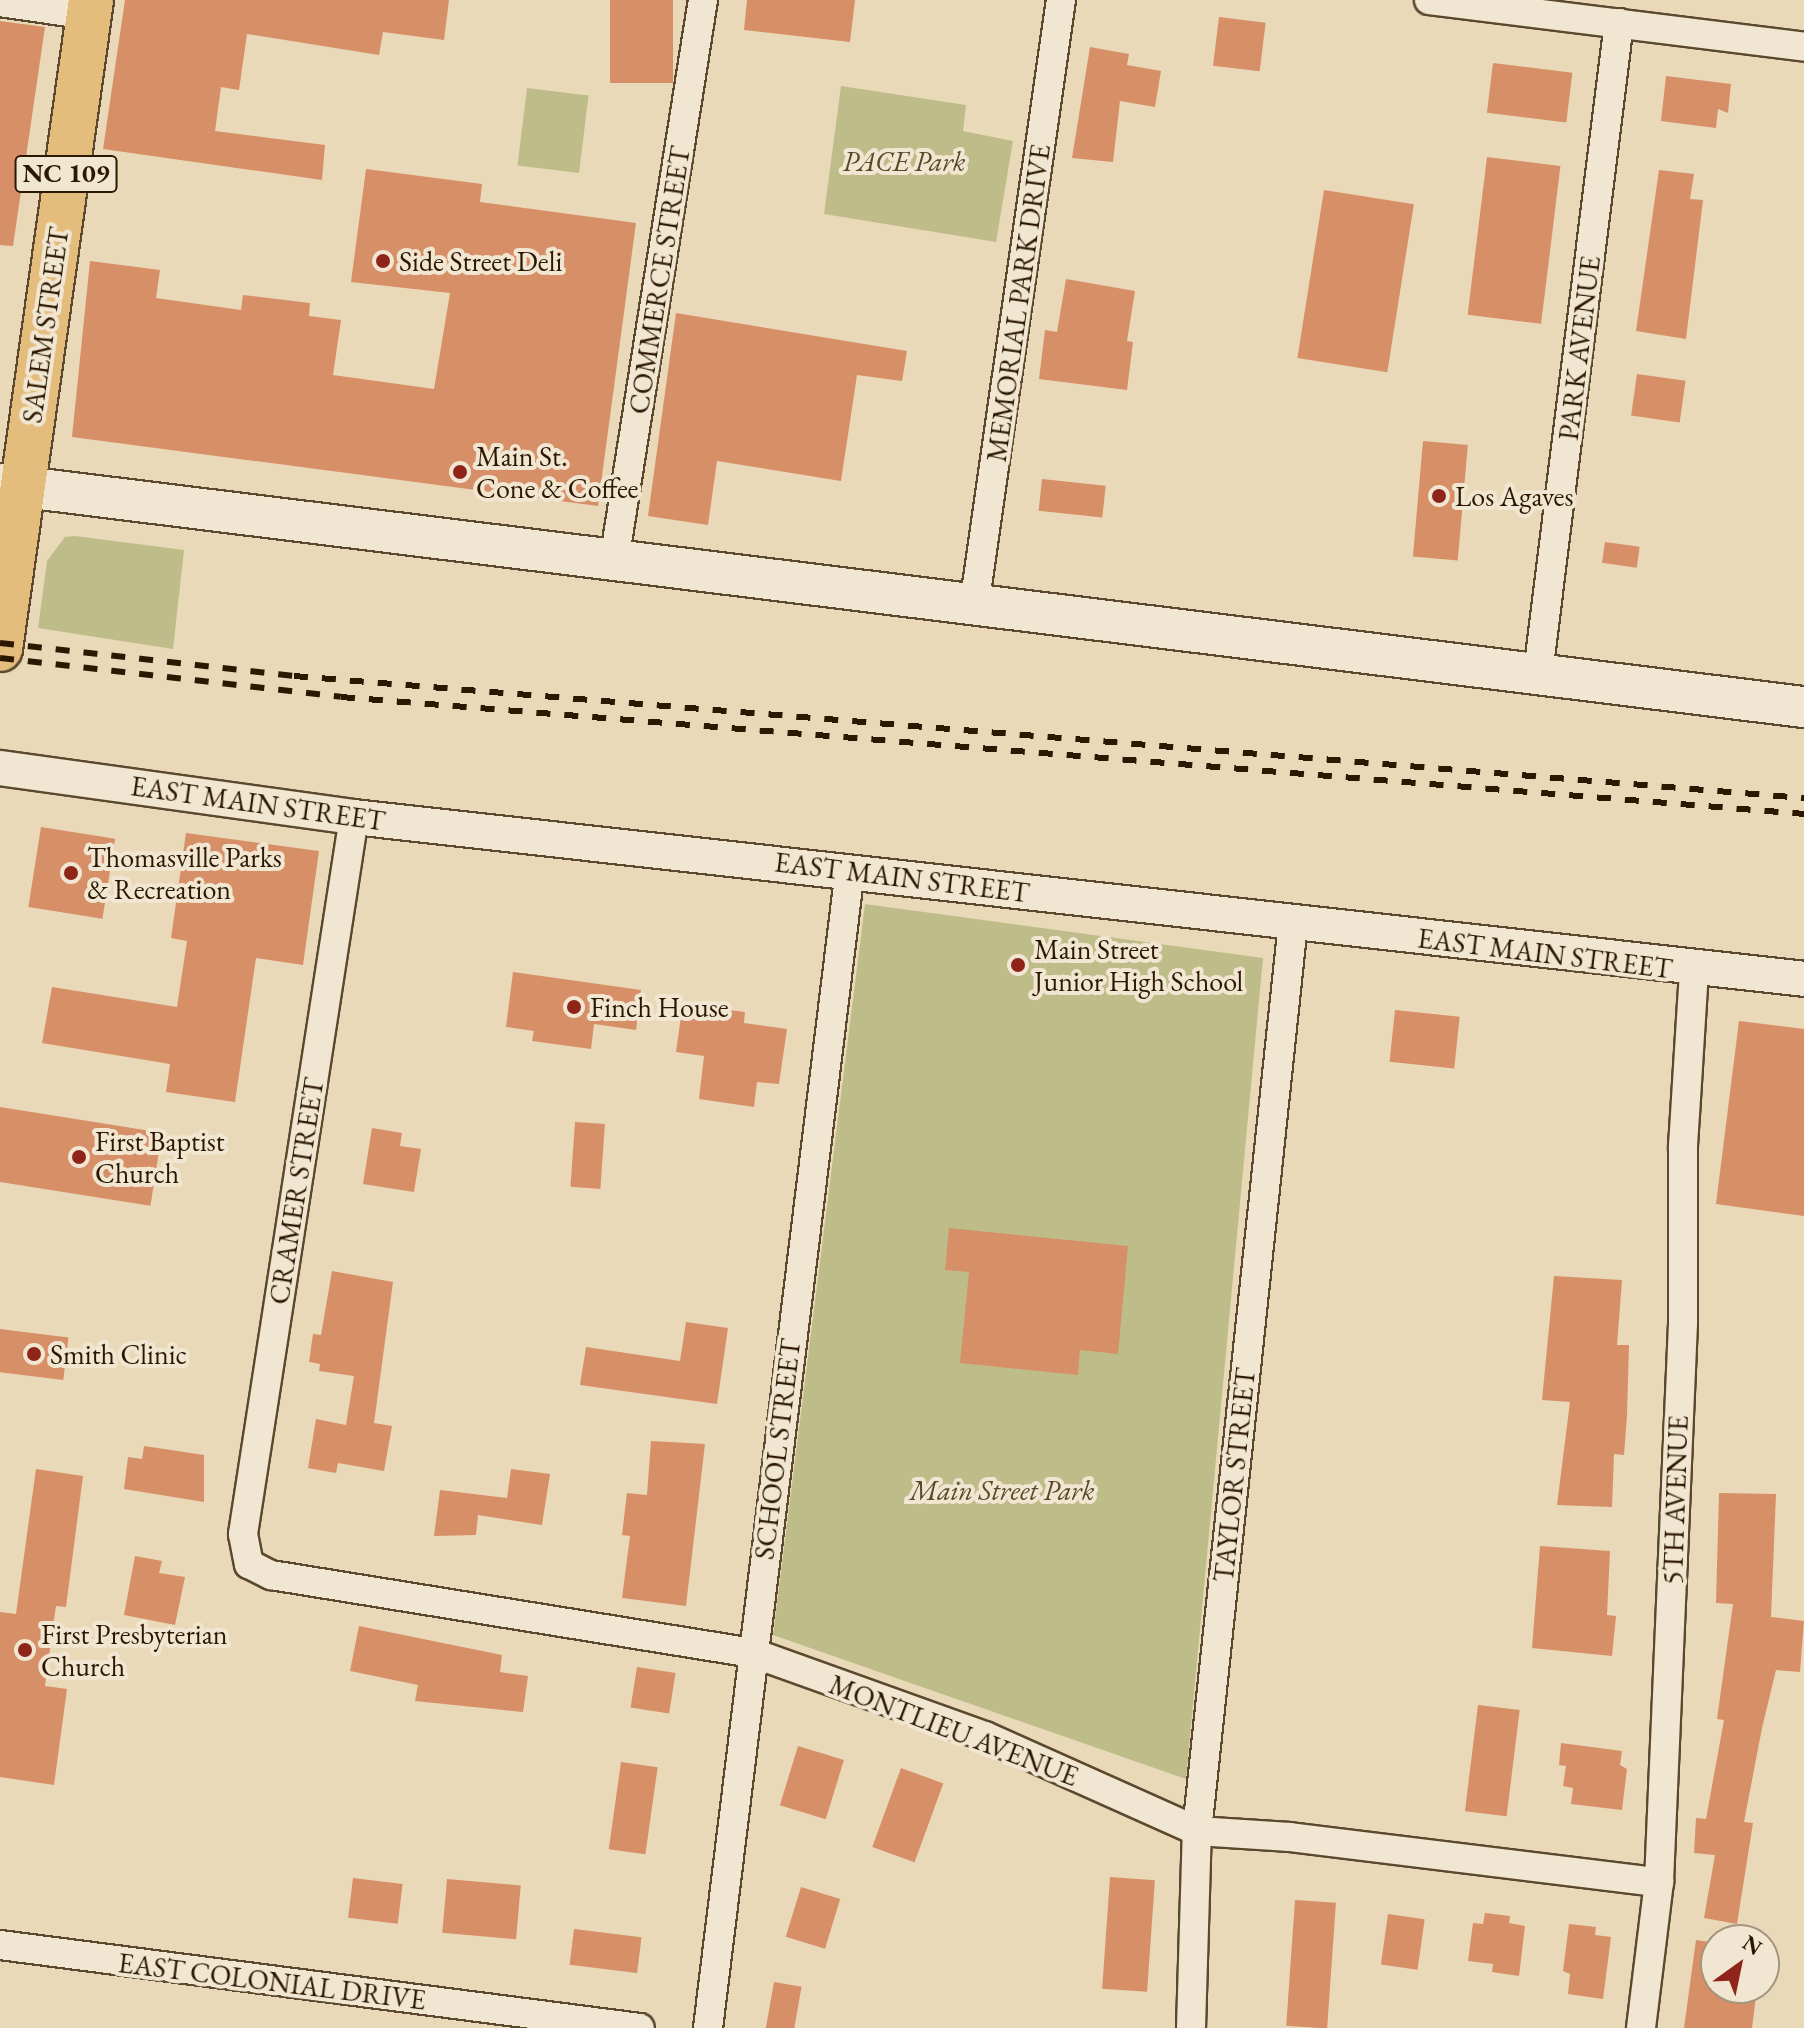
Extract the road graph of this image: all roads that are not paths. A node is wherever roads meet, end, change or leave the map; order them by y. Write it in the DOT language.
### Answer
graph roads {
  1 [pos="703,0"];
  2 [pos="1061,0"];
  3 [pos="1429,0"];
  4 [pos="0,2"];
  5 [pos="90,7"];
  6 [pos="1619,23"];
  7 [pos="1804,47"];
  8 [pos="11,485"];
  9 [pos="614,561"];
  10 [pos="974,606"];
  11 [pos="0,649"];
  12 [pos="1538,673"];
  13 [pos="1804,707"];
  14 [pos="0,768"];
  15 [pos="354,817"];
  16 [pos="850,870"];
  17 [pos="1293,923"];
  18 [pos="1694,970"];
  19 [pos="1804,979"];
  20 [pos="249,1564"];
  21 [pos="753,1653"];
  22 [pos="1197,1831"];
  23 [pos="1659,1882"];
  24 [pos="0,1945"];
  25 [pos="640,2028"];
  26 [pos="708,2028"];
  27 [pos="1191,2028"];
  28 [pos="1641,2028"];
  1 -- 9 [label="street, COMMERCE STREET"];
  2 -- 10 [label="street, MEMORIAL PARK DRIVE"];
  3 -- 6 [label="street"];
  4 -- 5 [label="street"];
  5 -- 8 [label="main road, SALEM STREET / NC 109"];
  6 -- 7 [label="street"];
  6 -- 12 [label="street, PARK AVENUE"];
  8 -- 9 [label="main road"];
  8 -- 11 [label="main road, SALEM STREET / NC 109"];
  9 -- 10 [label="main road"];
  10 -- 12 [label="main road"];
  12 -- 13 [label="main road"];
  14 -- 15 [label="street, EAST MAIN STREET"];
  15 -- 16 [label="street, EAST MAIN STREET"];
  15 -- 20 [label="street, CRAMER STREET"];
  16 -- 17 [label="street, EAST MAIN STREET"];
  16 -- 21 [label="street, SCHOOL STREET"];
  17 -- 18 [label="street, EAST MAIN STREET"];
  17 -- 22 [label="street, TAYLOR STREET"];
  18 -- 19 [label="street, EAST MAIN STREET"];
  18 -- 23 [label="street, 5TH AVENUE"];
  20 -- 21 [label="street, MONTLIEU AVENUE"];
  21 -- 22 [label="street, MONTLIEU AVENUE"];
  21 -- 26 [label="street, SCHOOL STREET"];
  22 -- 23 [label="street, MONTLIEU AVENUE"];
  22 -- 27 [label="street, TAYLOR STREET"];
  23 -- 28 [label="street, 5TH AVENUE"];
  24 -- 25 [label="street, EAST COLONIAL DRIVE"];
}
